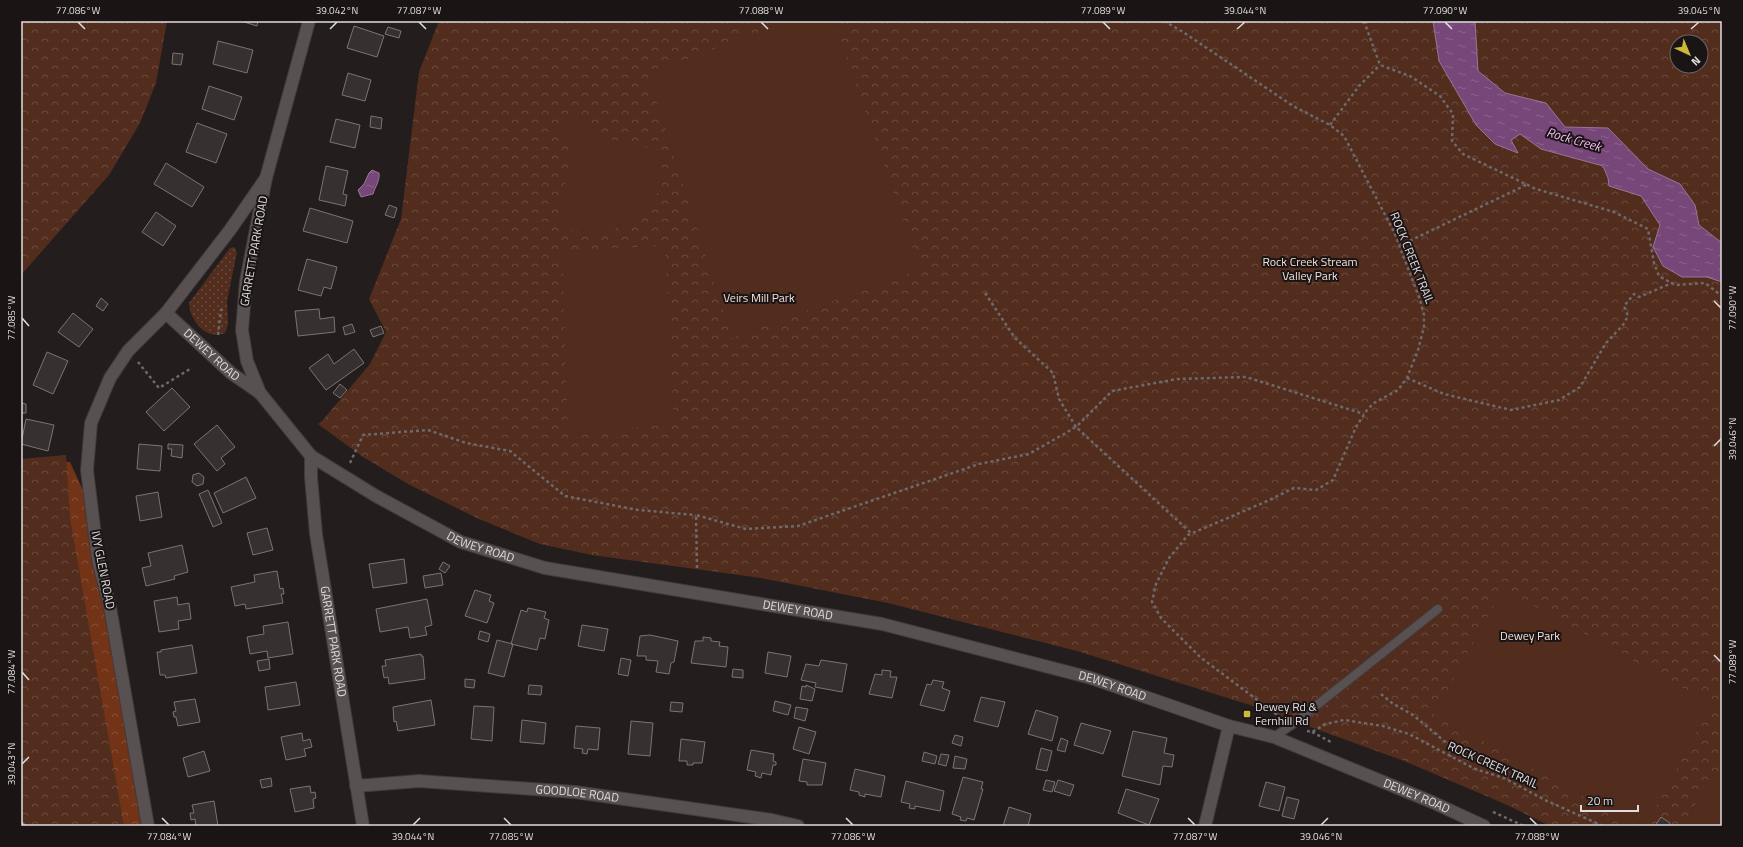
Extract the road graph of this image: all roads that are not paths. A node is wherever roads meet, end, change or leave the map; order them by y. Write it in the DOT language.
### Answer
graph roads {
  1 [pos="309,21"];
  2 [pos="266,178"];
  3 [pos="166,313"];
  4 [pos="260,393"];
  5 [pos="311,456"];
  6 [pos="1438,609"];
  7 [pos="1229,726"];
  8 [pos="1274,737"];
  9 [pos="356,786"];
  10 [pos="148,826"];
  11 [pos="363,826"];
  12 [pos="798,826"];
  13 [pos="1205,826"];
  14 [pos="1484,826"];
  1 -- 2 [label="street, GARRETT PARK ROAD"];
  2 -- 3 [label="street, GARRETT PARK ROAD"];
  2 -- 4 [label="street, GARRETT PARK ROAD"];
  3 -- 4 [label="street, DEWEY ROAD"];
  3 -- 10 [label="street, IVY GLEN ROAD"];
  4 -- 5 [label="street, DEWEY ROAD"];
  5 -- 7 [label="street, DEWEY ROAD"];
  5 -- 9 [label="street, GARRETT PARK ROAD"];
  6 -- 8 [label="lane"];
  7 -- 8 [label="street, DEWEY ROAD"];
  7 -- 13 [label="street"];
  8 -- 14 [label="street, DEWEY ROAD"];
  9 -- 11 [label="street, GARRETT PARK ROAD"];
  9 -- 12 [label="street, GOODLOE ROAD"];
}
